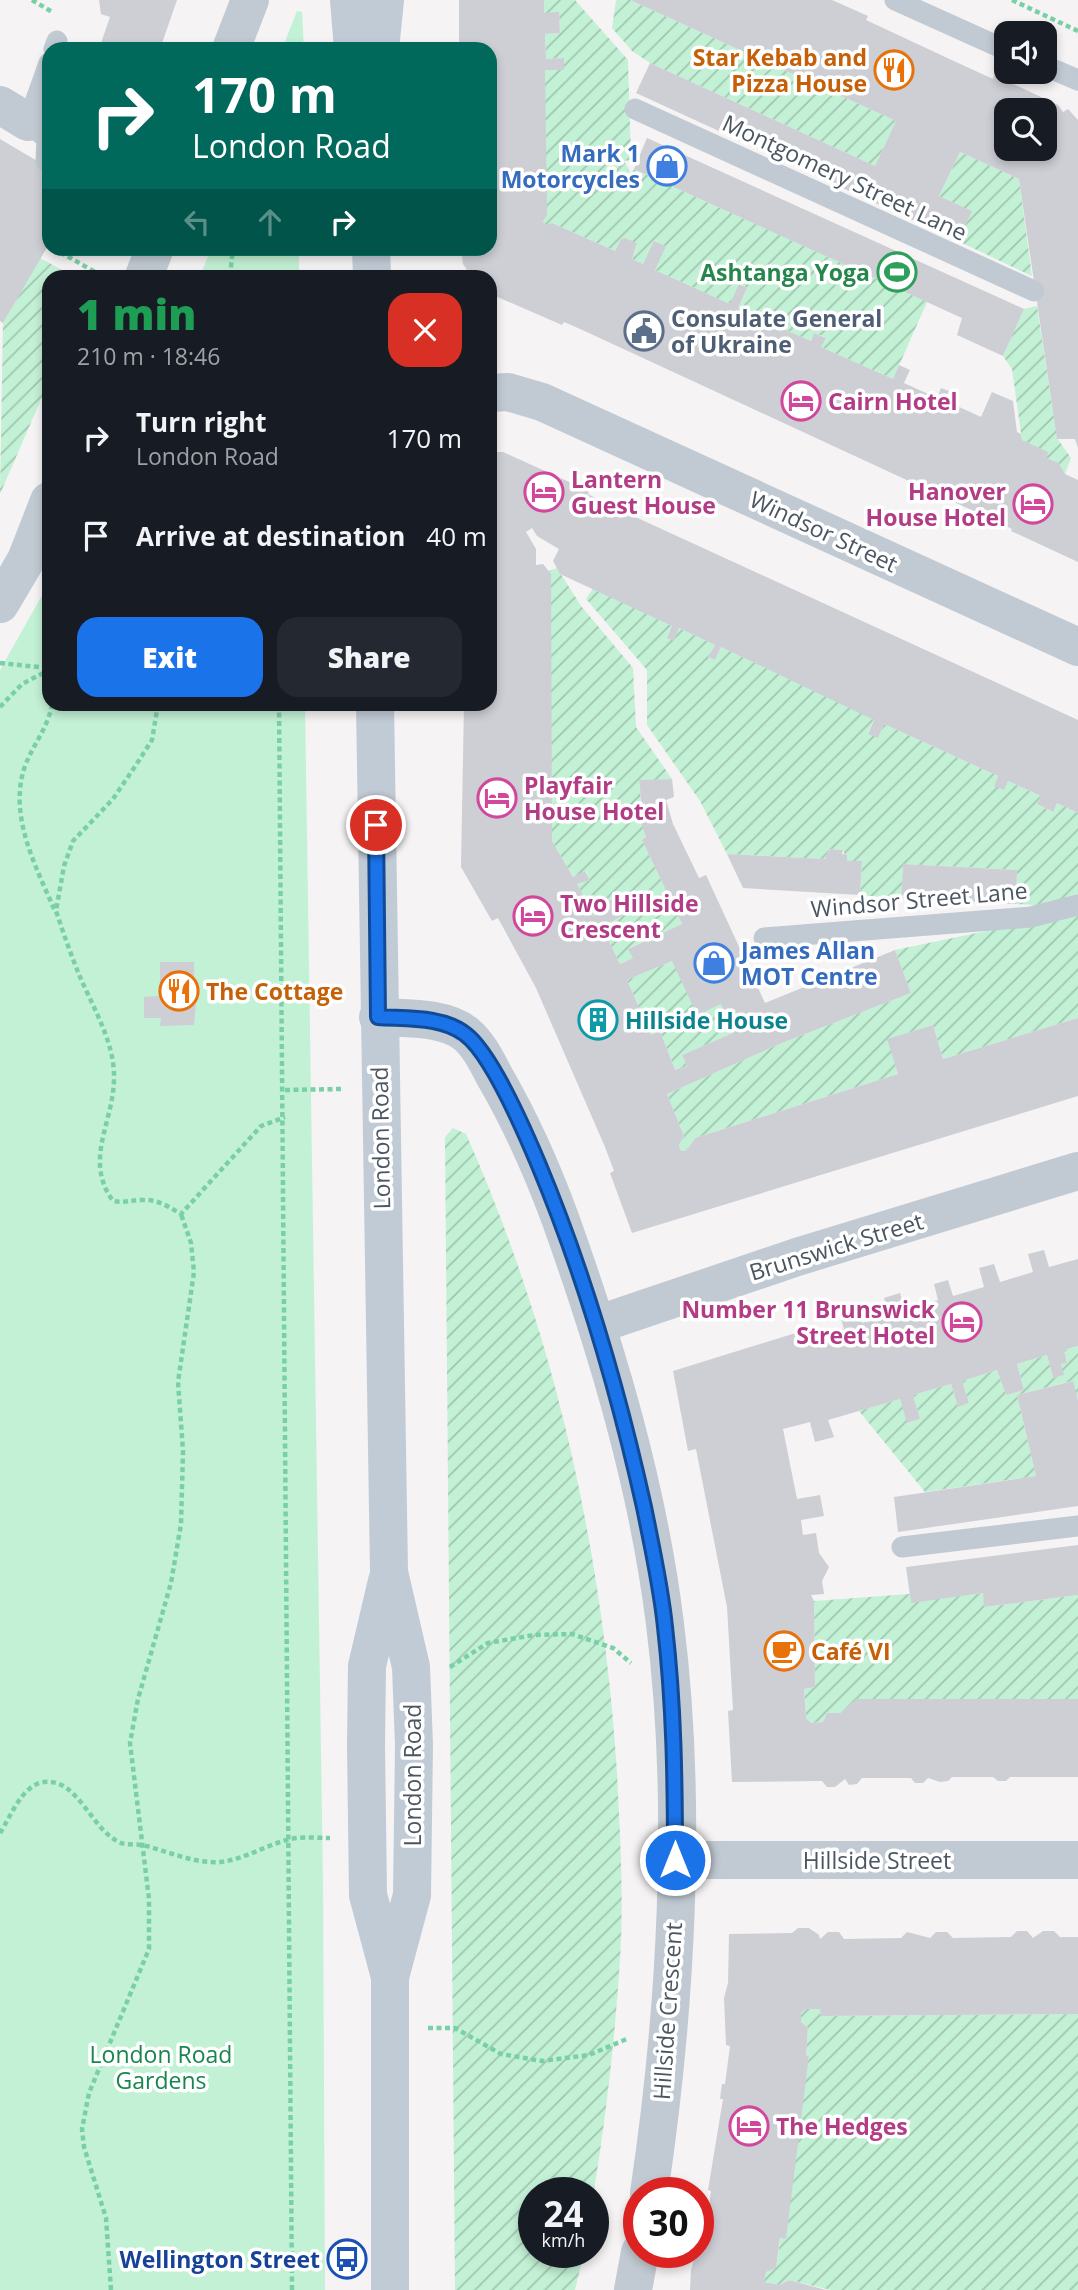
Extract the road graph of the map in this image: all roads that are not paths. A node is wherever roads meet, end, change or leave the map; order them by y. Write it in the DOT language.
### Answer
graph roads {
  1 [pos="250,0"];
  2 [pos="349,0"];
  3 [pos="385,0"];
  4 [pos="895,0"];
  5 [pos="234,42"];
  6 [pos="352,42"];
  7 [pos="381,42"];
  8 [pos="994,45"];
  9 [pos="1057,71"];
  10 [pos="42,73"];
  11 [pos="1078,80"];
  12 [pos="635,108"];
  13 [pos="14,114"];
  14 [pos="42,135"];
  15 [pos="1034,291"];
  16 [pos="497,393"];
  17 [pos="42,519"];
  18 [pos="0,604"];
  19 [pos="1078,647"];
  20 [pos="375,711"];
  21 [pos="1078,905"];
  22 [pos="764,938"];
  23 [pos="378,1017"];
  24 [pos="1078,1171"];
  25 [pos="596,1325"];
  26 [pos="1078,1526"];
  27 [pos="902,1547"];
  28 [pos="389,1572"];
  29 [pos="675,1860"];
  30 [pos="1078,1860"];
  31 [pos="390,1977"];
  32 [pos="651,2177"];
  33 [pos="637,2268"];
  34 [pos="390,2290"];
  35 [pos="633,2290"];
  1 -- 5 [label="street"];
  2 -- 6 [label="main road"];
  3 -- 7 [label="main road"];
  4 -- 8 [label="lane"];
  9 -- 11 [label="lane"];
  10 -- 13 [label="lane"];
  12 -- 15 [label="lane, Montgomery Street Lane"];
  13 -- 14 [label="lane"];
  16 -- 19 [label="street, Windsor Street"];
  17 -- 18 [label="street"];
  20 -- 23 [label="main road, London Road"];
  21 -- 22 [label="lane, Windsor Street Lane"];
  23 -- 25 [label="street, Hillside Crescent"];
  23 -- 28 [label="main road, London Road"];
  24 -- 25 [label="street, Brunswick Street"];
  25 -- 29 [label="street, Hillside Crescent"];
  26 -- 27 [label="lane"];
  28 -- 31 [label="main road, London Road"];
  28 -- 31 [label="main road, London Road"];
  29 -- 30 [label="street, Hillside Street"];
  29 -- 32 [label="street, Hillside Crescent"];
  31 -- 34 [label="main road, London Road"];
  33 -- 35 [label="street"];
}
